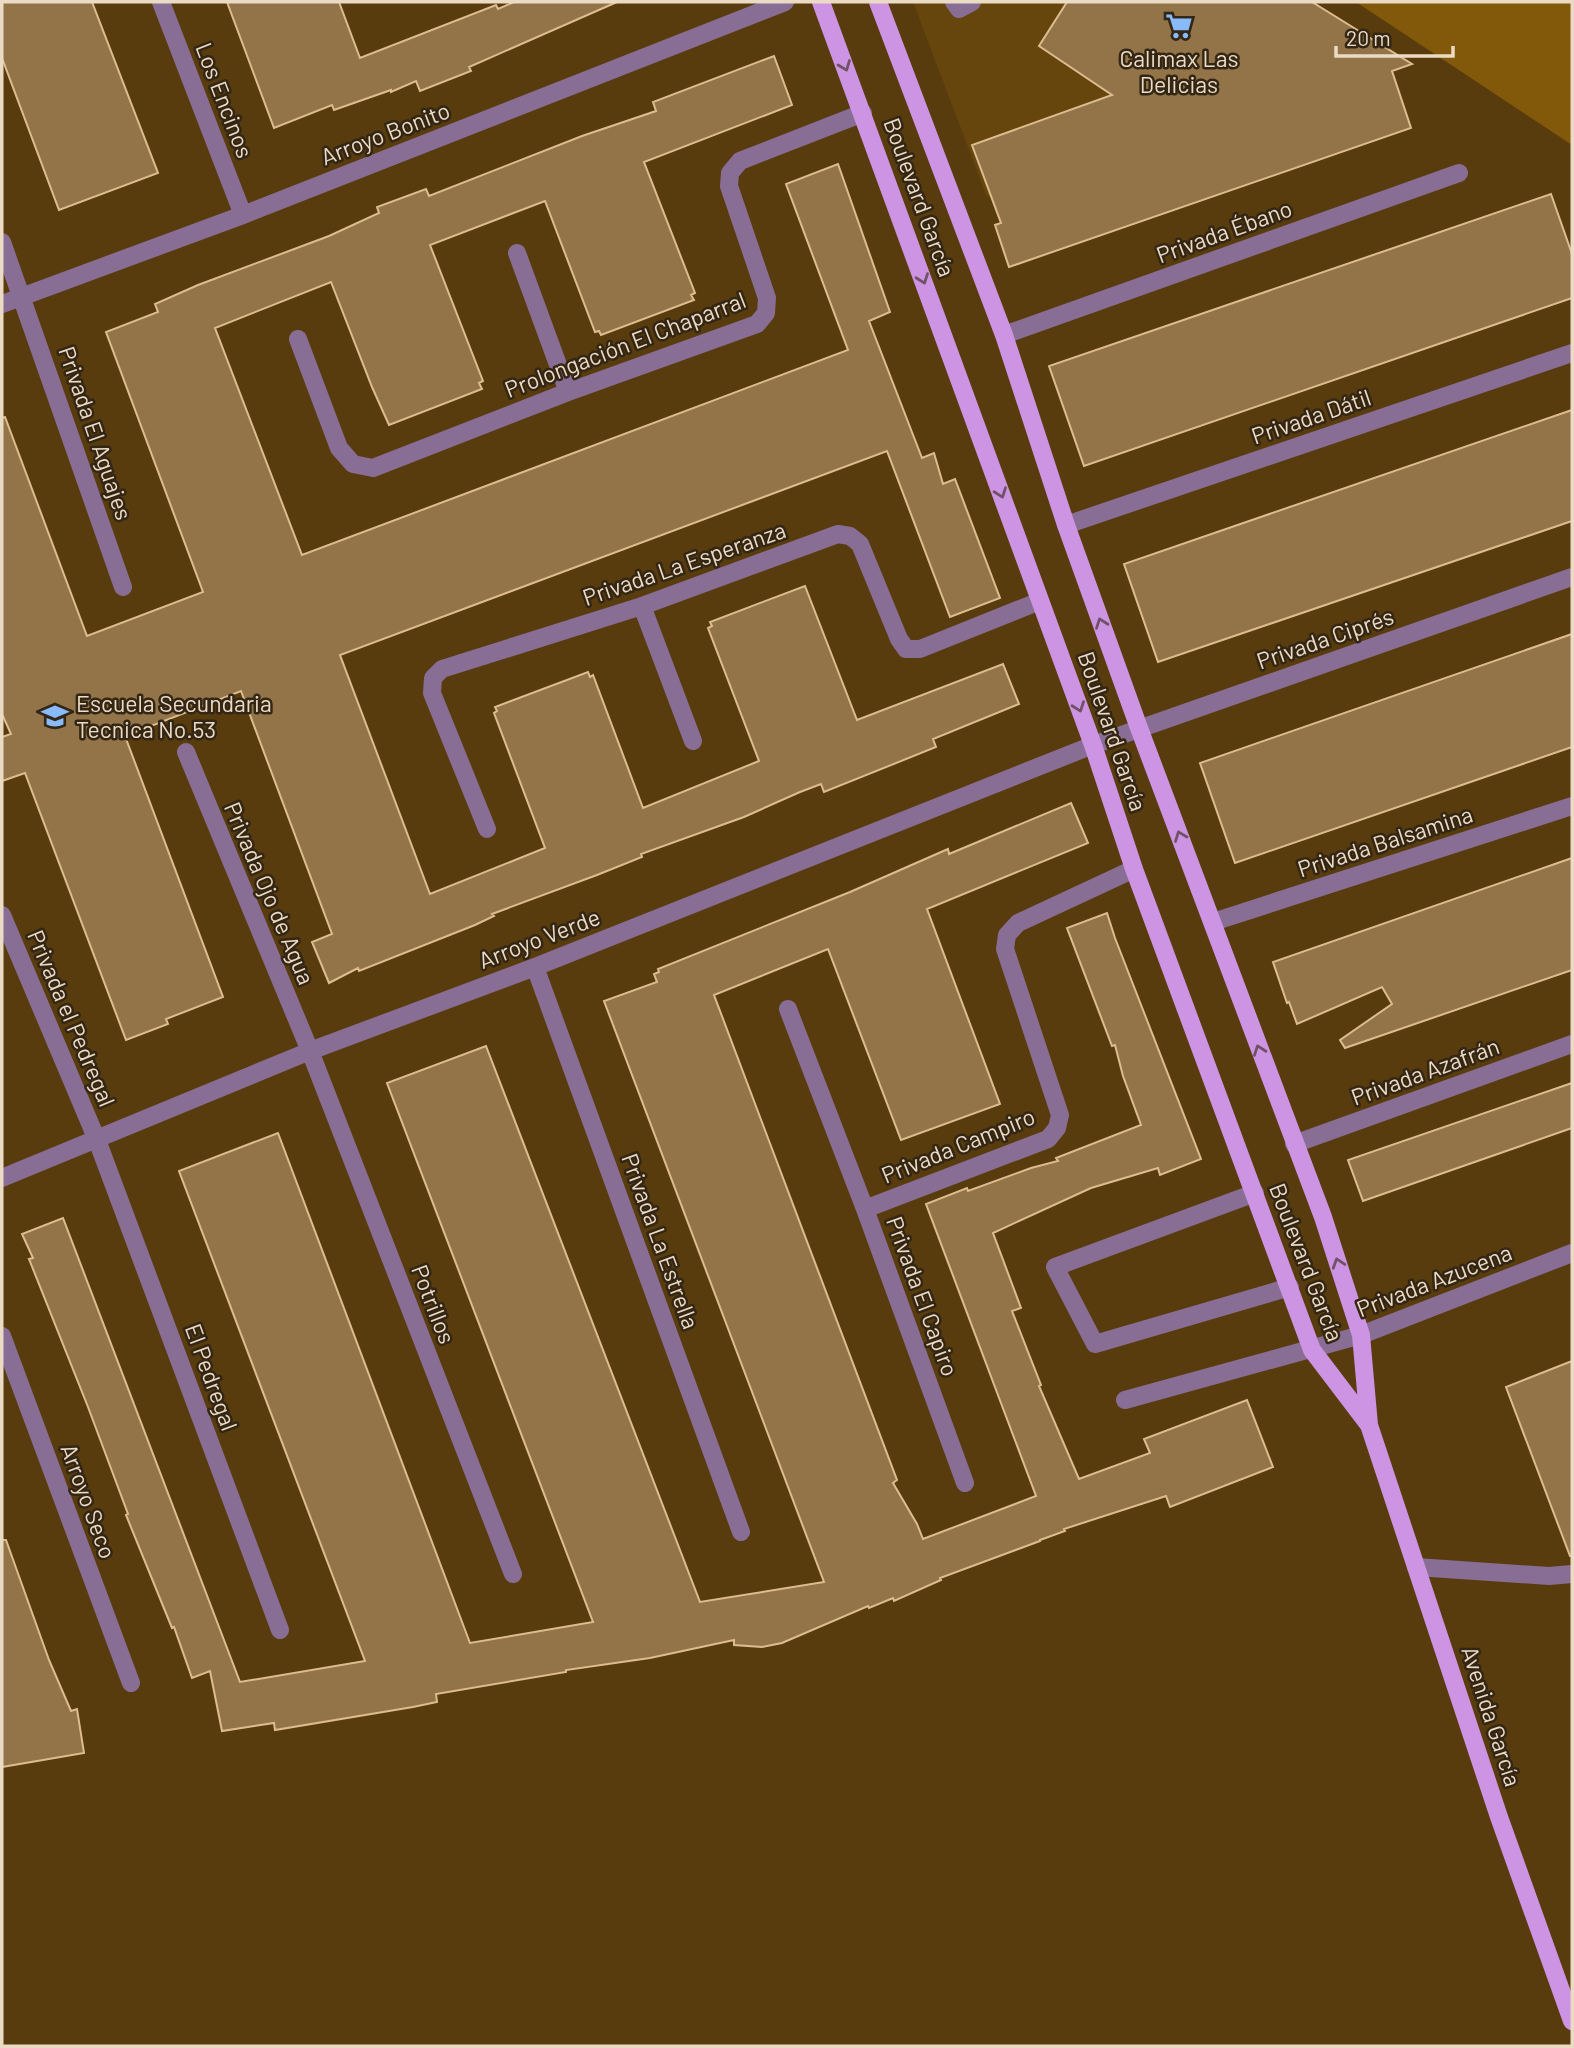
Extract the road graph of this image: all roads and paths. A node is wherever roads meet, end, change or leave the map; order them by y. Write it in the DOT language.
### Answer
graph roads {
  1 [pos="161,2"];
  2 [pos="785,2"];
  3 [pos="821,2"];
  4 [pos="878,2"];
  5 [pos="954,2"];
  6 [pos="972,2"];
  7 [pos="863,113"];
  8 [pos="1459,173"];
  9 [pos="243,215"];
  10 [pos="2,242"];
  11 [pos="517,253"];
  12 [pos="22,295"];
  13 [pos="2,304"];
  14 [pos="1004,335"];
  15 [pos="298,339"];
  16 [pos="1572,353"];
  17 [pos="568,392"];
  18 [pos="1066,525"];
  19 [pos="1572,578"];
  20 [pos="123,587"];
  21 [pos="1040,601"];
  22 [pos="642,606"];
  23 [pos="1139,728"];
  24 [pos="693,741"];
  25 [pos="1093,744"];
  26 [pos="186,752"];
  27 [pos="1572,806"];
  28 [pos="487,829"];
  29 [pos="1134,869"];
  30 [pos="2,915"];
  31 [pos="1213,922"];
  32 [pos="535,967"];
  33 [pos="788,1009"];
  34 [pos="1572,1044"];
  35 [pos="310,1051"];
  36 [pos="97,1140"];
  37 [pos="1294,1144"];
  38 [pos="2,1178"];
  39 [pos="1255,1193"];
  40 [pos="865,1209"];
  41 [pos="1572,1253"];
  42 [pos="1290,1287"];
  43 [pos="1361,1335"];
  44 [pos="2,1336"];
  45 [pos="1312,1350"];
  46 [pos="1125,1400"];
  47 [pos="1369,1425"];
  48 [pos="965,1483"];
  49 [pos="741,1532"];
  50 [pos="1416,1567"];
  51 [pos="513,1574"];
  52 [pos="1572,1574"];
  53 [pos="280,1630"];
  54 [pos="131,1683"];
  55 [pos="1572,2021"];
  1 -- 9 [label="street, Los Encinos"];
  2 -- 9 [label="street, Arroyo Bonito"];
  3 -- 7 [label="main road, Boulevard García, one-way"];
  4 -- 14 [label="main road, Boulevard García"];
  5 -- 6 [label="street"];
  7 -- 17 [label="street, Prolongación El Chaparral"];
  7 -- 21 [label="main road, Boulevard García, one-way"];
  8 -- 14 [label="street, Privada Ébano"];
  9 -- 12 [label="street, Arroyo Bonito"];
  10 -- 12 [label="street, Privada El Aguajes"];
  11 -- 17 [label="street"];
  12 -- 13 [label="street, Arroyo Bonito"];
  12 -- 20 [label="street, Privada El Aguajes"];
  14 -- 18 [label="main road, Boulevard García"];
  15 -- 17 [label="street, Prolongación El Chaparral"];
  16 -- 18 [label="street, Privada Dátil"];
  23 -- 18 [label="main road, Boulevard García, one-way"];
  19 -- 23 [label="street, Privada Ciprés"];
  21 -- 22 [label="street, Privada La Esperanza"];
  21 -- 25 [label="main road, Boulevard García, one-way"];
  22 -- 24 [label="street"];
  22 -- 28 [label="street, Privada La Esperanza"];
  23 -- 25 [label="street, Privada Ciprés"];
  31 -- 23 [label="main road, Boulevard García, one-way"];
  25 -- 29 [label="main road, Boulevard García"];
  25 -- 32 [label="street, Arroyo Verde"];
  26 -- 35 [label="street, Privada Ojo de Agua"];
  27 -- 31 [label="street, Privada Balsamina"];
  29 -- 39 [label="main road, Boulevard García"];
  29 -- 40 [label="street, Privada Campiro"];
  30 -- 36 [label="street, Privada el Pedregal"];
  37 -- 31 [label="main road, Boulevard García, one-way"];
  32 -- 35 [label="street, Arroyo Verde"];
  32 -- 49 [label="street, Privada La Estrella"];
  33 -- 40 [label="street, Privada El Capiro"];
  34 -- 37 [label="street, Privada Azafrán"];
  35 -- 36 [label="street, Arroyo Verde"];
  35 -- 51 [label="street, Potrillos"];
  36 -- 38 [label="street, Arroyo Verde"];
  36 -- 53 [label="street, El Pedregal"];
  43 -- 37 [label="main road, Boulevard García, one-way"];
  39 -- 42 [label="main road, Boulevard García"];
  39 -- 42 [label="street"];
  40 -- 48 [label="street, Privada El Capiro"];
  41 -- 43 [label="street, Privada Azucena"];
  42 -- 45 [label="main road, Boulevard García"];
  43 -- 45 [label="street, Privada Azucena"];
  43 -- 47 [label="main road, Boulevard García"];
  44 -- 54 [label="street, Arroyo Seco"];
  45 -- 46 [label="street, Privada Azucena"];
  45 -- 47 [label="main road, Boulevard García"];
  47 -- 50 [label="main road, Avenida García"];
  50 -- 52 [label="street"];
  50 -- 55 [label="main road, Avenida García"];
}
